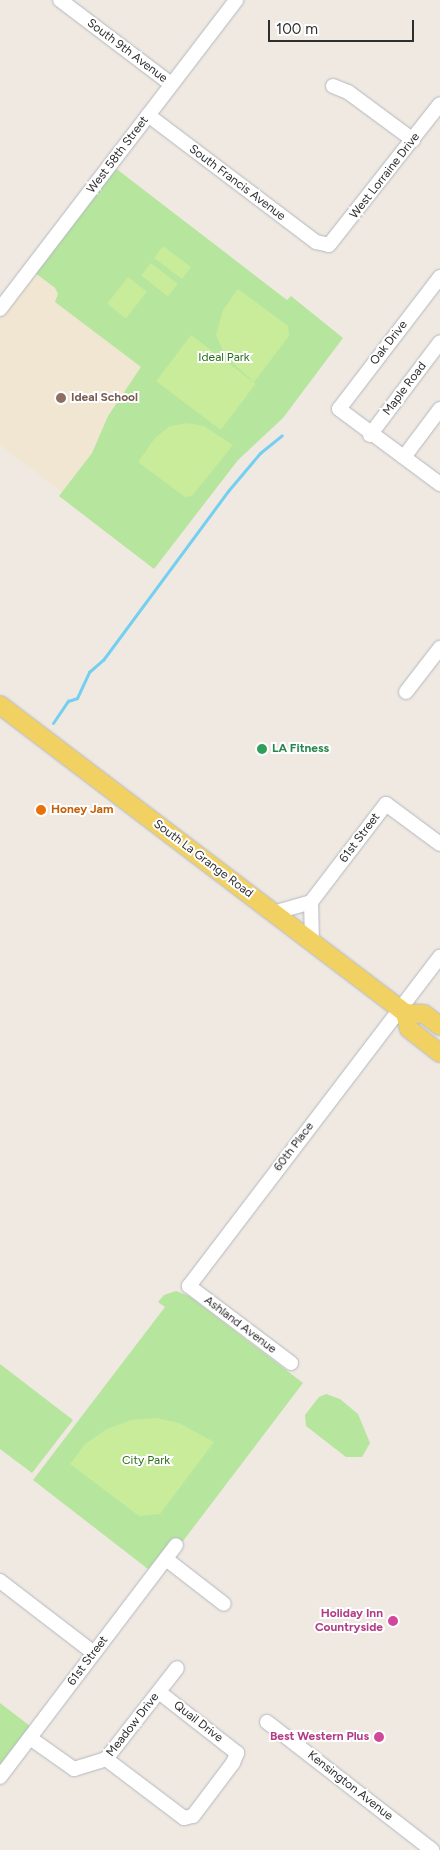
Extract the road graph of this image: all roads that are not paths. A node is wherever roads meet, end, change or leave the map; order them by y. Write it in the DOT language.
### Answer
graph roads {
  1 [pos="60,0"];
  2 [pos="236,0"];
  3 [pos="171,84"];
  4 [pos="333,86"];
  5 [pos="440,104"];
  6 [pos="148,115"];
  7 [pos="412,140"];
  8 [pos="329,245"];
  9 [pos="440,277"];
  10 [pos="0,309"];
  11 [pos="440,342"];
  12 [pos="440,409"];
  13 [pos="370,435"];
  14 [pos="404,457"];
  15 [pos="440,484"];
  16 [pos="440,648"];
  17 [pos="406,692"];
  18 [pos="0,705"];
  19 [pos="440,844"];
  20 [pos="311,902"];
  21 [pos="273,912"];
  22 [pos="312,942"];
  23 [pos="440,957"];
  24 [pos="403,1011"];
  25 [pos="440,1026"];
  26 [pos="440,1052"];
  27 [pos="189,1286"];
  28 [pos="292,1364"];
  29 [pos="176,1545"];
  30 [pos="166,1559"];
  31 [pos="0,1581"];
  32 [pos="224,1604"];
  33 [pos="94,1653"];
  34 [pos="177,1668"];
  35 [pos="159,1692"];
  36 [pos="267,1722"];
  37 [pos="30,1738"];
  38 [pos="106,1759"];
  39 [pos="0,1777"];
  40 [pos="432,1850"];
  1 -- 3 [label="street, South 9th Avenue"];
  2 -- 3 [label="street, West 58th Street"];
  3 -- 6 [label="street, West 58th Street"];
  4 -- 7 [label="street"];
  5 -- 7 [label="street, West Lorraine Drive"];
  6 -- 8 [label="street, South Francis Avenue"];
  6 -- 10 [label="street, West 58th Street"];
  7 -- 8 [label="street, West Lorraine Drive"];
  9 -- 13 [label="street, Oak Drive"];
  11 -- 13 [label="street, Maple Road"];
  12 -- 14 [label="street"];
  13 -- 14 [label="street"];
  14 -- 15 [label="street"];
  16 -- 17 [label="street"];
  18 -- 21 [label="main road, South La Grange Road"];
  19 -- 20 [label="street, 61st Street"];
  20 -- 21 [label="street"];
  20 -- 22 [label="street"];
  21 -- 22 [label="main road, South La Grange Road"];
  22 -- 24 [label="main road, South La Grange Road"];
  23 -- 24 [label="street"];
  24 -- 25 [label="main road, South La Grange Road"];
  24 -- 26 [label="main road, South La Grange Road"];
  24 -- 27 [label="street, 60th Place"];
  27 -- 28 [label="street, Ashland Avenue"];
  29 -- 30 [label="street, 61st Street"];
  30 -- 32 [label="street"];
  30 -- 33 [label="street, 61st Street"];
  31 -- 33 [label="street"];
  33 -- 37 [label="street, 61st Street"];
  34 -- 35 [label="street, Meadow Drive"];
  35 -- 38 [label="street, Meadow Drive"];
  35 -- 38 [label="street, Quail Drive"];
  36 -- 40 [label="street, Kensington Avenue"];
  37 -- 38 [label="street, Meadow Drive"];
  37 -- 39 [label="street, 61st Street"];
}
